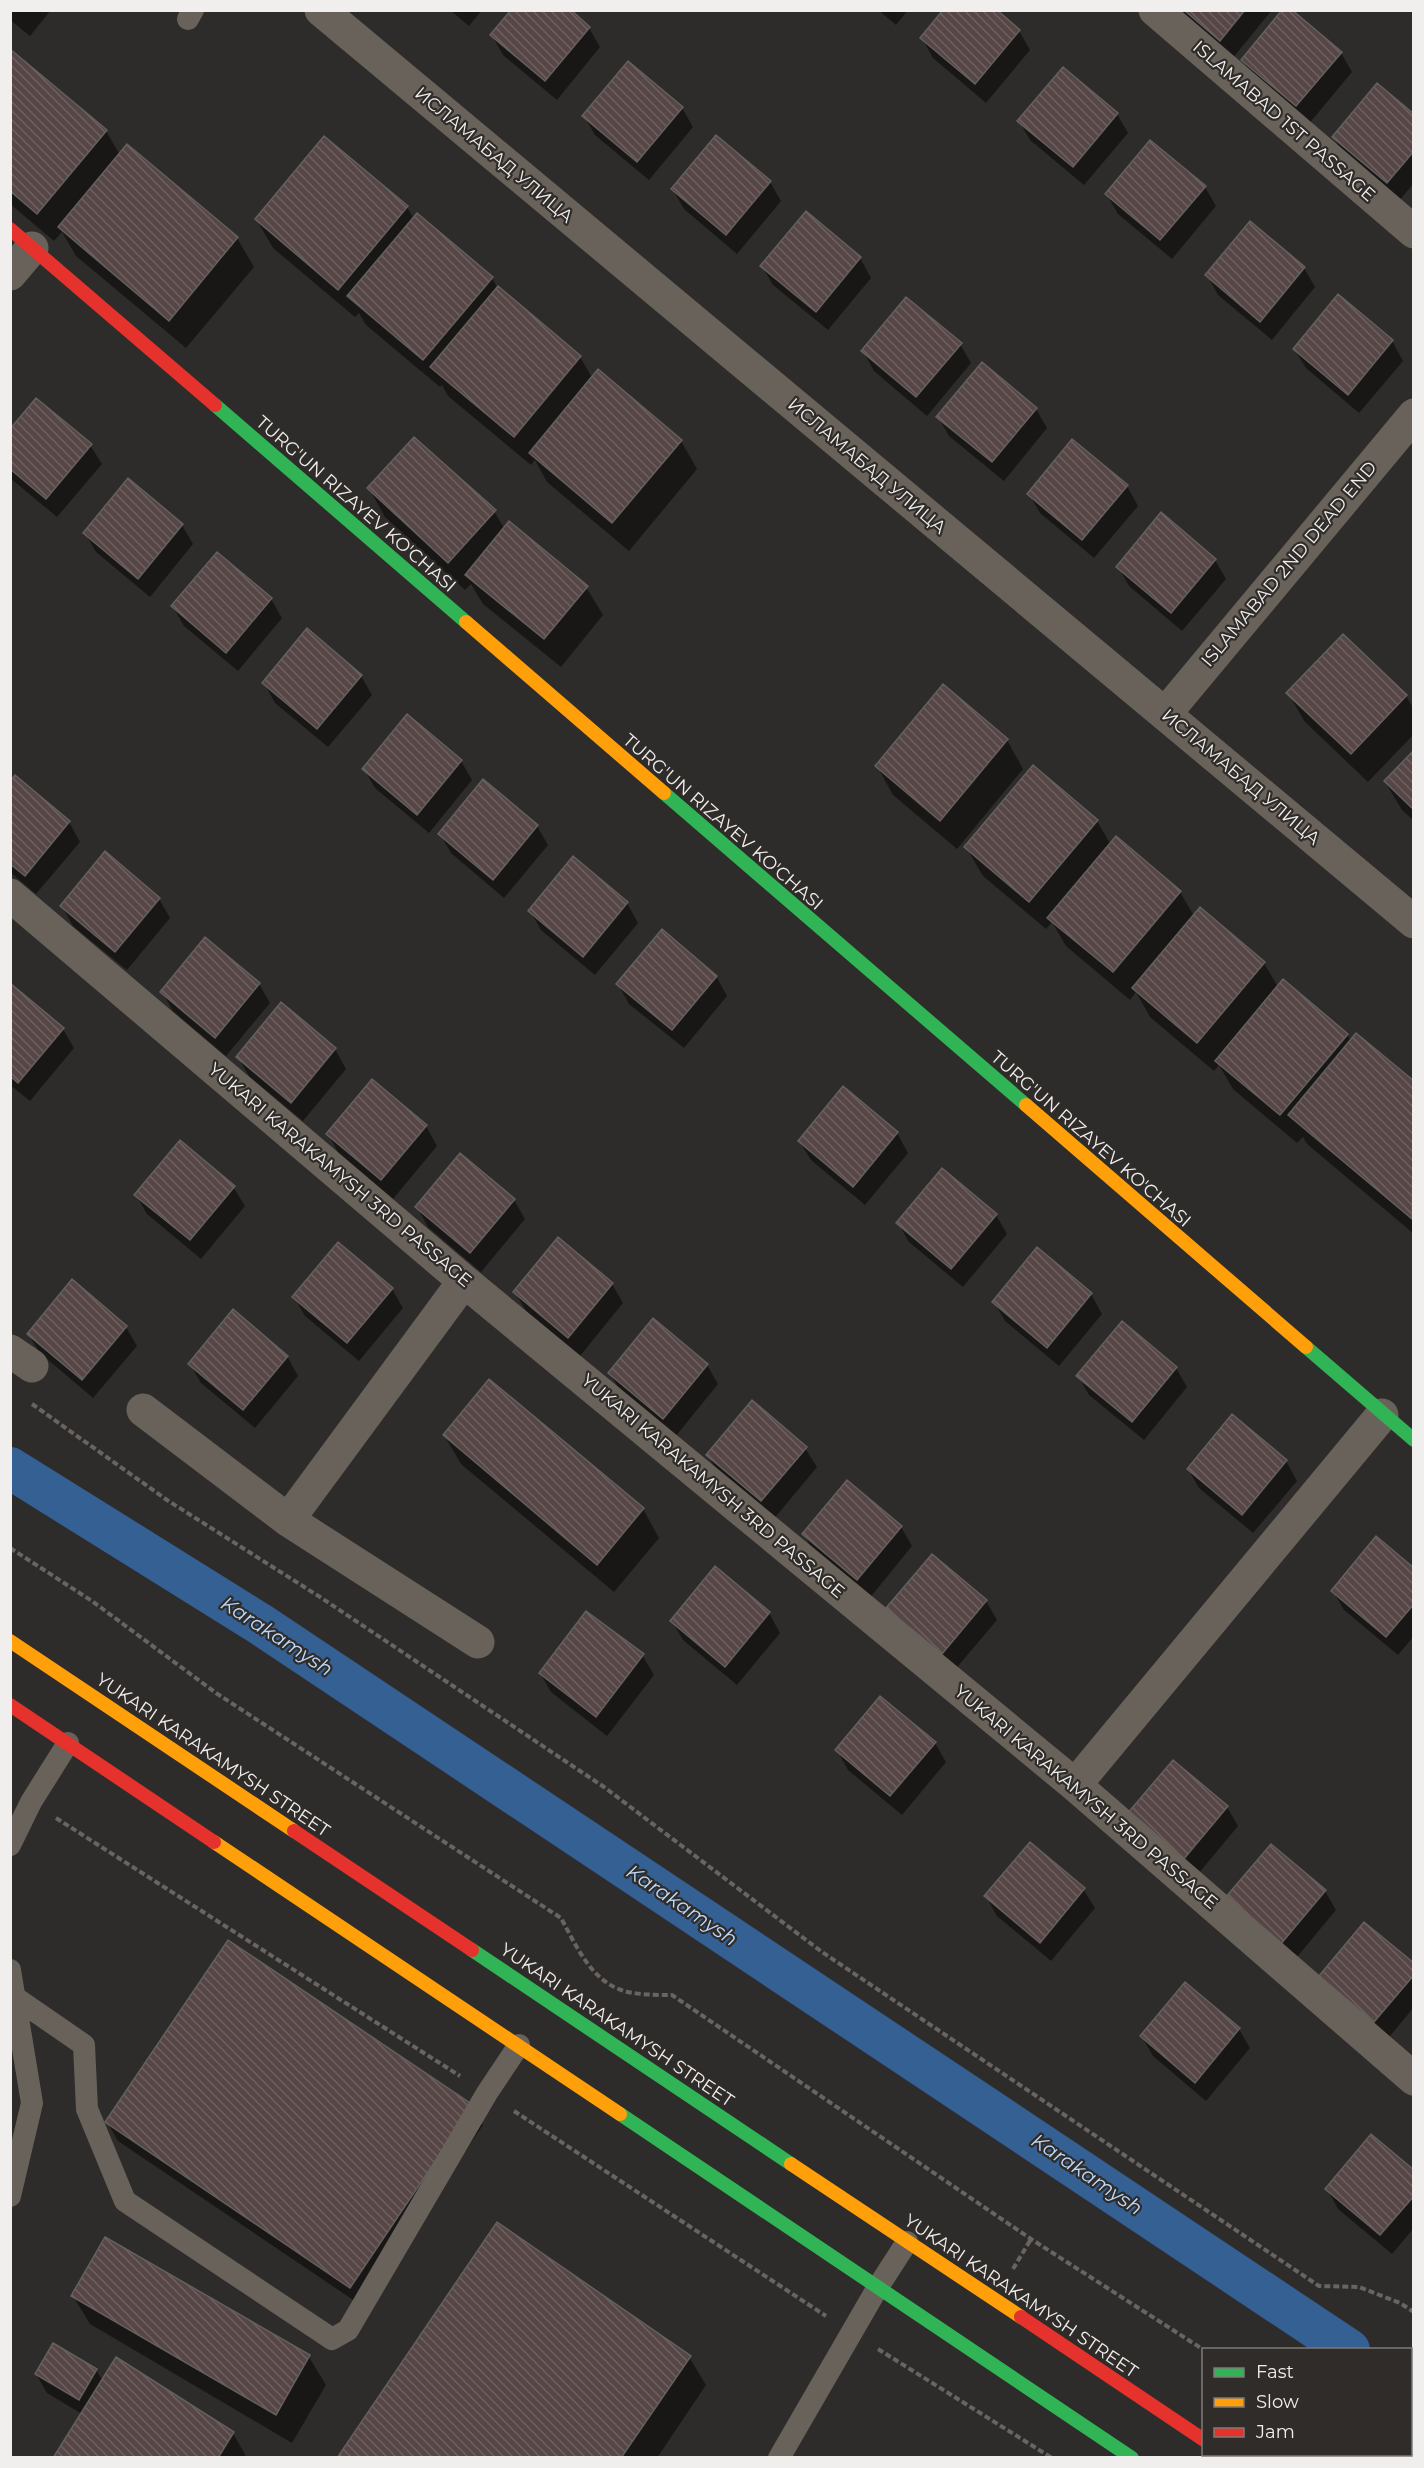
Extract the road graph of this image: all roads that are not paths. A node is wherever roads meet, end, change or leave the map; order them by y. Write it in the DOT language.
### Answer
graph roads {
  1 [pos="321,10"];
  2 [pos="1155,10"];
  3 [pos="1413,232"];
  4 [pos="21,238"];
  5 [pos="10,274"];
  6 [pos="1413,415"];
  7 [pos="1165,714"];
  8 [pos="10,895"];
  9 [pos="1413,922"];
  10 [pos="464,1281"];
  11 [pos="142,1410"];
  12 [pos="1382,1415"];
  13 [pos="1413,1440"];
  14 [pos="288,1520"];
  15 [pos="10,1641"];
  16 [pos="478,1642"];
  17 [pos="10,1705"];
  18 [pos="68,1743"];
  19 [pos="1075,1785"];
  20 [pos="10,1845"];
  21 [pos="10,1970"];
  22 [pos="14,1996"];
  23 [pos="519,2045"];
  24 [pos="1413,2079"];
  25 [pos="10,2196"];
  26 [pos="907,2242"];
  27 [pos="878,2287"];
  28 [pos="1202,2439"];
  29 [pos="779,2457"];
  30 [pos="1132,2457"];
  1 -- 7 [label="street, ИСЛАМАБАД УЛИЦА"];
  2 -- 3 [label="street, ISLAMABAD 1ST PASSAGE"];
  4 -- 5 [label="street"];
  4 -- 12 [label="main road, TURG'UN RIZAYEV KO'CHASI"];
  6 -- 7 [label="street, ISLAMABAD 2ND DEAD END"];
  7 -- 9 [label="street, ИСЛАМАБАД УЛИЦА"];
  8 -- 10 [label="street, YUKARI KARAKAMYSH 3RD PASSAGE"];
  10 -- 14 [label="street"];
  10 -- 19 [label="street, YUKARI KARAKAMYSH 3RD PASSAGE"];
  11 -- 14 [label="street"];
  12 -- 13 [label="main road, TURG'UN RIZAYEV KO'CHASI"];
  12 -- 19 [label="street"];
  14 -- 16 [label="street"];
  15 -- 26 [label="main road, YUKARI KARAKAMYSH STREET"];
  17 -- 18 [label="main road"];
  18 -- 20 [label="lane"];
  18 -- 23 [label="main road"];
  19 -- 24 [label="street, YUKARI KARAKAMYSH 3RD PASSAGE"];
  21 -- 22 [label="lane"];
  22 -- 23 [label="lane"];
  22 -- 25 [label="lane"];
  23 -- 27 [label="main road"];
  26 -- 27 [label="lane"];
  26 -- 28 [label="main road, YUKARI KARAKAMYSH STREET"];
  27 -- 29 [label="lane"];
  27 -- 30 [label="main road"];
}
